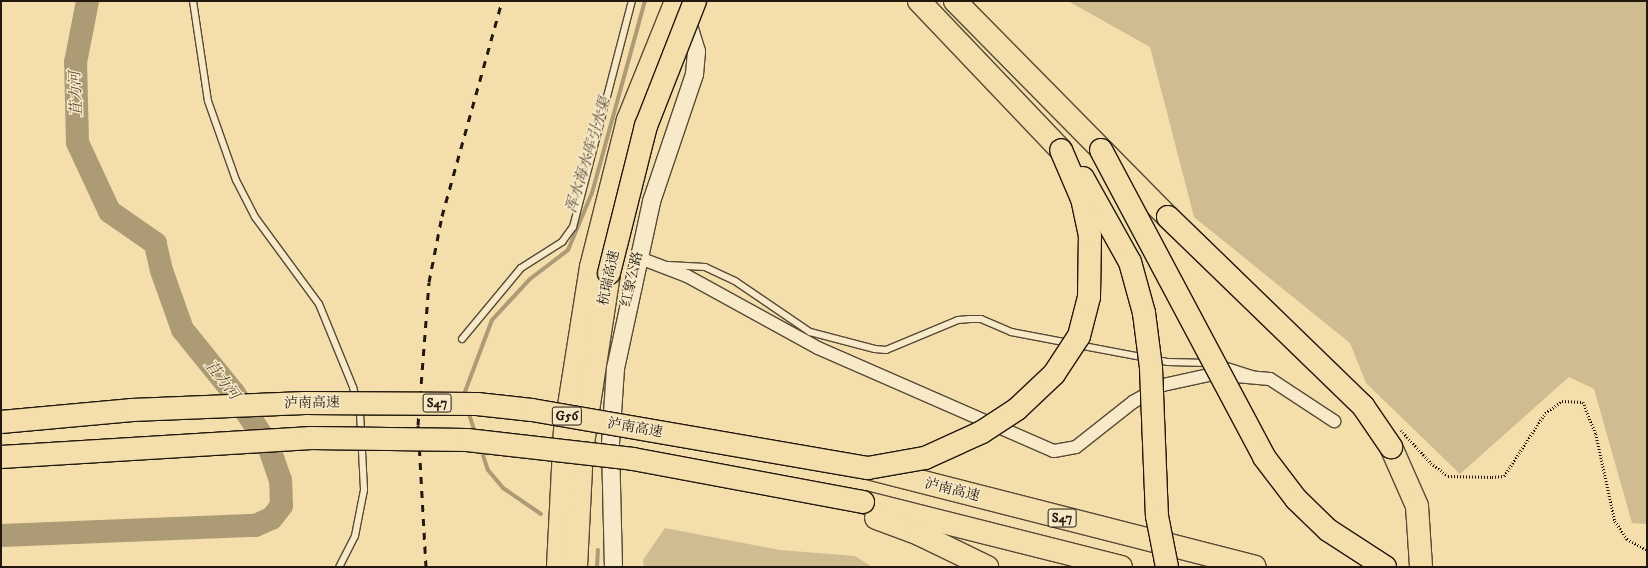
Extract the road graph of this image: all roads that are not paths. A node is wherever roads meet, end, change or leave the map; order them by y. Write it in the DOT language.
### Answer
graph roads {
  1 [pos="193,1"];
  2 [pos="632,1"];
  3 [pos="676,1"];
  4 [pos="680,1"];
  5 [pos="696,1"];
  6 [pos="919,1"];
  7 [pos="955,1"];
  8 [pos="1061,150"];
  9 [pos="1101,150"];
  10 [pos="637,257"];
  11 [pos="660,266"];
  12 [pos="600,270"];
  13 [pos="462,339"];
  14 [pos="1254,375"];
  15 [pos="1334,421"];
  16 [pos="1,422"];
  17 [pos="1,457"];
  18 [pos="868,468"];
  19 [pos="814,493"];
  20 [pos="339,567"];
  21 [pos="558,567"];
  22 [pos="576,567"];
  23 [pos="612,567"];
  24 [pos="987,567"];
  25 [pos="1122,567"];
  26 [pos="1167,567"];
  27 [pos="1255,567"];
  28 [pos="1385,567"];
  29 [pos="1421,567"];
  1 -- 20 [label="lane"];
  2 -- 13 [label="lane"];
  3 -- 12 [label="highway, 杭瑞高速 / G56"];
  4 -- 10 [label="main road, 红象公路"];
  5 -- 12 [label="highway, 杭瑞高速 / G56, bridge"];
  6 -- 8 [label="highway"];
  7 -- 9 [label="highway"];
  8 -- 18 [label="highway, bridge"];
  8 -- 26 [label="highway, bridge"];
  9 -- 28 [label="highway, bridge"];
  9 -- 29 [label="highway, bridge"];
  10 -- 11 [label="street"];
  10 -- 23 [label="main road, 红象公路"];
  11 -- 14 [label="lane"];
  11 -- 14 [label="street"];
  12 -- 21 [label="highway, 杭瑞高速 / G56"];
  12 -- 22 [label="highway, 杭瑞高速 / G56"];
  14 -- 15 [label="street"];
  16 -- 18 [label="highway, 泸南高速 / S47, bridge"];
  17 -- 19 [label="highway, S47, bridge"];
  18 -- 27 [label="highway, 泸南高速 / S47"];
  19 -- 24 [label="highway"];
  19 -- 25 [label="highway, S47, bridge"];
}
